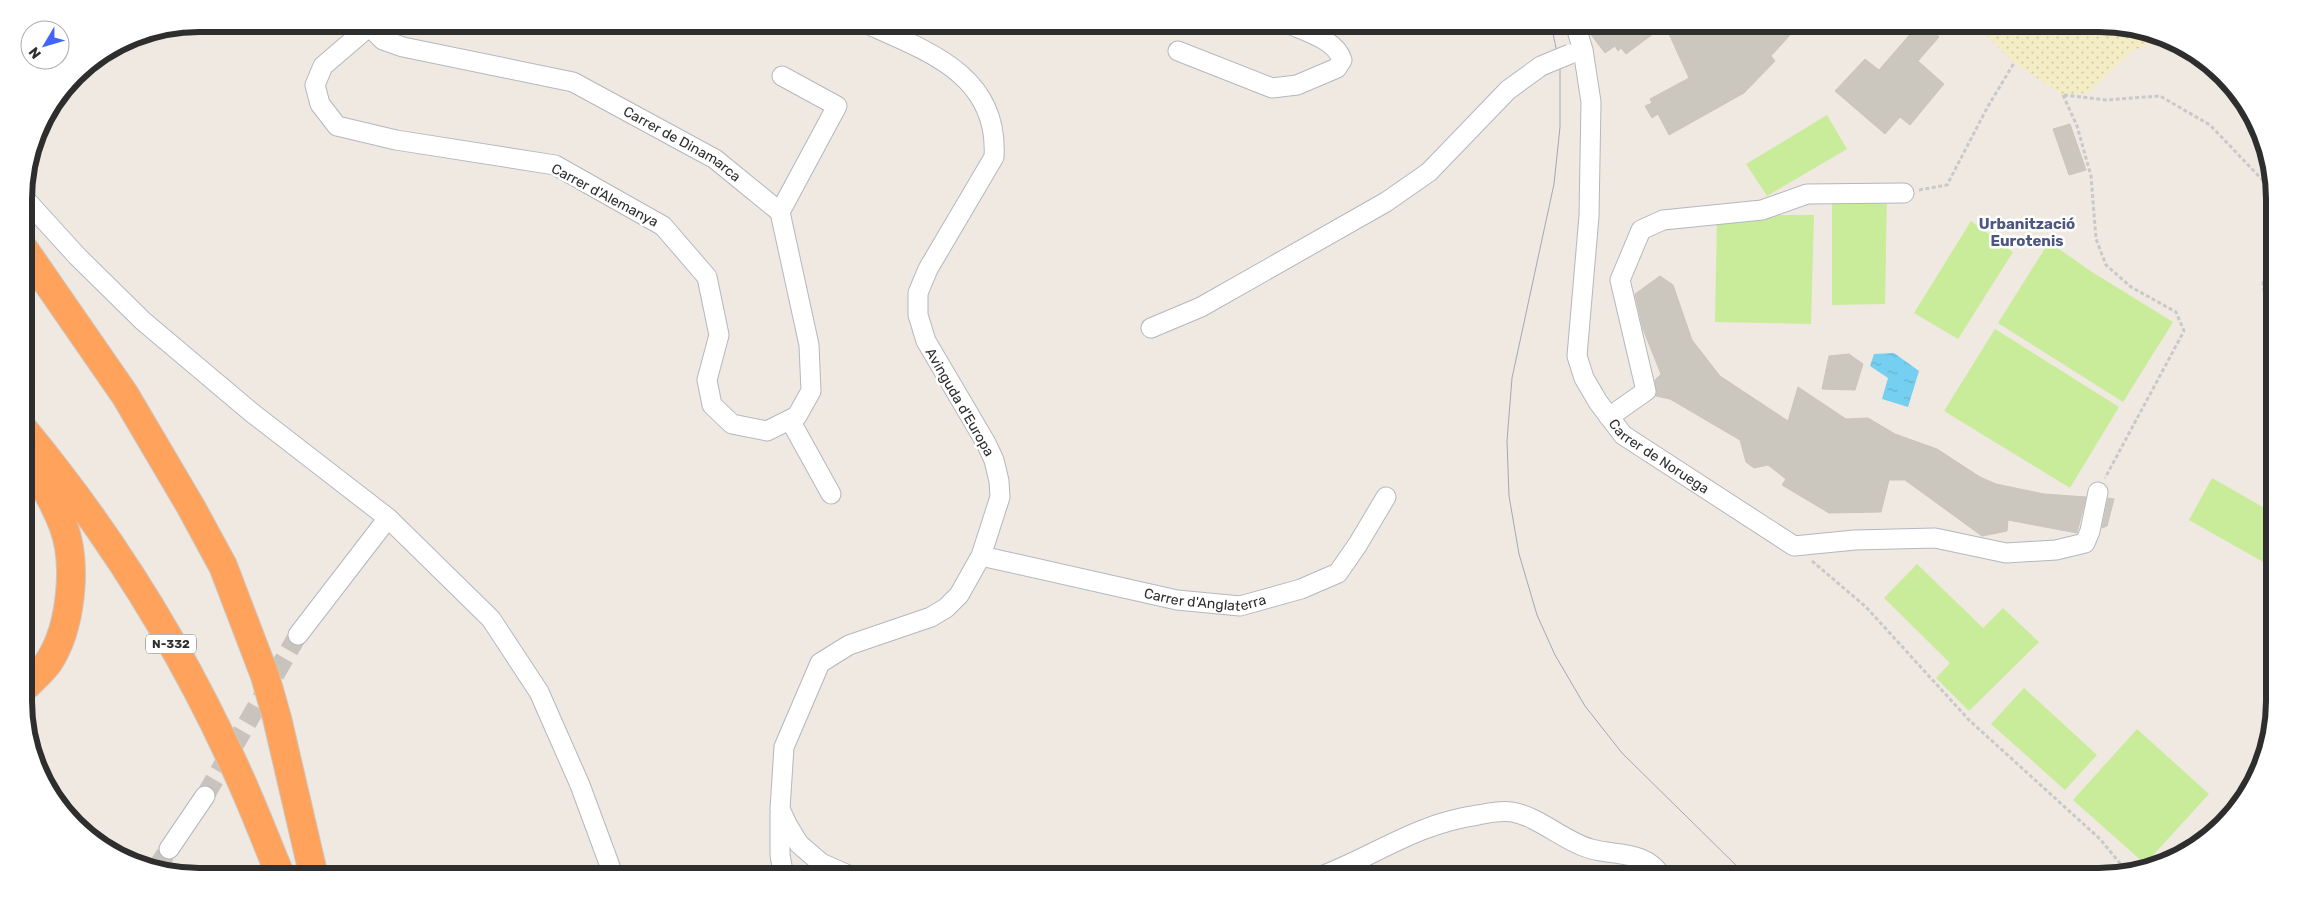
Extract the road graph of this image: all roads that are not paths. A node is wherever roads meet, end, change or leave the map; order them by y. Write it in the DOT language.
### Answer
graph roads {
  1 [pos="1307,32"];
  2 [pos="1575,32"];
  3 [pos="361,33"];
  4 [pos="377,33"];
  5 [pos="887,33"];
  6 [pos="1178,51"];
  7 [pos="1576,52"];
  8 [pos="782,76"];
  9 [pos="1904,193"];
  10 [pos="33,208"];
  11 [pos="780,212"];
  12 [pos="33,262"];
  13 [pos="1151,328"];
  14 [pos="1609,417"];
  15 [pos="790,420"];
  16 [pos="33,439"];
  17 [pos="32,469"];
  18 [pos="2098,492"];
  19 [pos="831,494"];
  20 [pos="1386,497"];
  21 [pos="388,518"];
  22 [pos="981,556"];
  23 [pos="298,635"];
  24 [pos="32,680"];
  25 [pos="205,796"];
  26 [pos="780,809"];
  27 [pos="169,849"];
  28 [pos="277,868"];
  29 [pos="312,868"];
  30 [pos="611,868"];
  31 [pos="782,868"];
  32 [pos="832,868"];
  33 [pos="1337,868"];
  34 [pos="1654,868"];
  1 -- 6 [label="street"];
  2 -- 7 [label="street, Carrer de Noruega"];
  3 -- 15 [label="street, Carrer d'Alemanya"];
  4 -- 11 [label="street, Carrer de Dinamarca"];
  5 -- 22 [label="street, Avinguda d'Europa"];
  7 -- 13 [label="street, bridge"];
  7 -- 14 [label="street, Carrer de Noruega"];
  8 -- 11 [label="street"];
  9 -- 14 [label="street"];
  10 -- 21 [label="street"];
  11 -- 15 [label="street"];
  12 -- 29 [label="highway"];
  14 -- 18 [label="street, Carrer de Noruega"];
  15 -- 19 [label="street"];
  16 -- 28 [label="highway, N-332"];
  17 -- 24 [label="highway"];
  20 -- 22 [label="street, Carrer d'Anglaterra"];
  21 -- 23 [label="street"];
  21 -- 30 [label="street"];
  22 -- 26 [label="street, Avinguda d'Europa"];
  25 -- 27 [label="street"];
  26 -- 31 [label="street, Avinguda d'Europa"];
  26 -- 32 [label="street"];
  33 -- 34 [label="street"];
}
